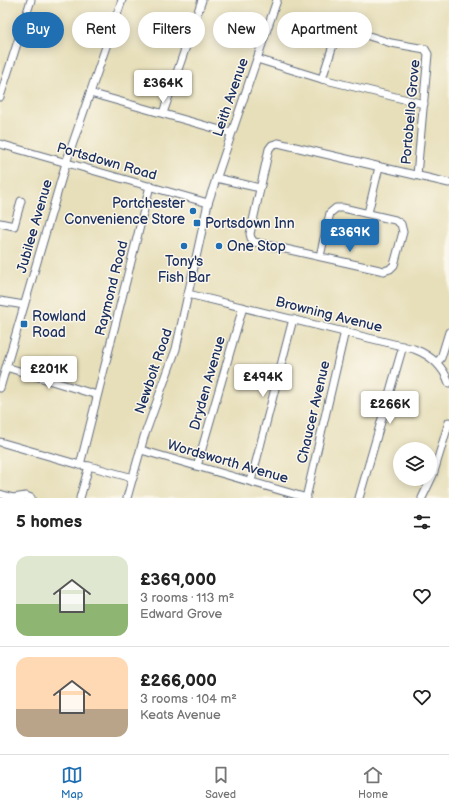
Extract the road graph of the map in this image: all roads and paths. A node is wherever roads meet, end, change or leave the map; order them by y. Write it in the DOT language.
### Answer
graph roads {
  1 [pos="31,0"];
  2 [pos="122,0"];
  3 [pos="202,0"];
  4 [pos="277,0"];
  5 [pos="257,59"];
  6 [pos="322,79"];
  7 [pos="90,93"];
  8 [pos="0,97"];
  9 [pos="424,104"];
  10 [pos="163,113"];
  11 [pos="231,133"];
  12 [pos="0,144"];
  13 [pos="66,163"];
  14 [pos="380,167"];
  15 [pos="417,175"];
  16 [pos="216,178"];
  17 [pos="449,183"];
  18 [pos="150,186"];
  19 [pos="260,188"];
  20 [pos="21,202"];
  21 [pos="208,203"];
  22 [pos="368,213"];
  23 [pos="0,223"];
  24 [pos="320,256"];
  25 [pos="188,294"];
  26 [pos="0,301"];
  27 [pos="24,305"];
  28 [pos="242,307"];
  29 [pos="294,319"];
  30 [pos="345,332"];
  31 [pos="449,332"];
  32 [pos="403,346"];
  33 [pos="437,362"];
  34 [pos="6,367"];
  35 [pos="449,383"];
  36 [pos="0,388"];
  37 [pos="97,395"];
  38 [pos="449,422"];
  39 [pos="0,442"];
  40 [pos="141,450"];
  41 [pos="80,465"];
  42 [pos="89,466"];
  43 [pos="197,466"];
  44 [pos="133,478"];
  45 [pos="251,481"];
  46 [pos="0,494"];
  47 [pos="13,498"];
  48 [pos="31,498"];
  49 [pos="80,498"];
  50 [pos="127,498"];
  51 [pos="307,498"];
  52 [pos="359,498"];
  53 [pos="422,498"];
  1 -- 8 [label="street"];
  2 -- 7 [label="street, Jubilee Avenue"];
  3 -- 10 [label="street"];
  4 -- 5 [label="street, Leith Avenue"];
  5 -- 6 [label="street"];
  5 -- 11 [label="street, Leith Avenue"];
  6 -- 9 [label="street"];
  6 -- 9 [label="street, Portobello Grove"];
  7 -- 10 [label="street"];
  7 -- 13 [label="street, Jubilee Avenue"];
  9 -- 15 [label="street, Portobello Grove"];
  10 -- 11 [label="street"];
  11 -- 16 [label="street, Leith Avenue"];
  12 -- 13 [label="street, Portsdown Road"];
  13 -- 18 [label="street, Portsdown Road"];
  13 -- 27 [label="street, Jubilee Avenue"];
  14 -- 15 [label="street"];
  14 -- 19 [label="street"];
  14 -- 22 [label="street"];
  15 -- 17 [label="street"];
  16 -- 19 [label="street"];
  16 -- 21 [label="street, Leith Avenue"];
  18 -- 21 [label="street, Portsdown Road"];
  18 -- 37 [label="street, Raymond Road"];
  19 -- 24 [label="street"];
  20 -- 23 [label="street"];
  21 -- 25 [label="street, Newbolt Road"];
  22 -- 24 [label="street"];
  22 -- 24 [label="street"];
  25 -- 28 [label="street, Browning Avenue"];
  25 -- 40 [label="street, Newbolt Road"];
  26 -- 27 [label="street"];
  27 -- 34 [label="street, Jubilee Avenue"];
  28 -- 29 [label="street, Browning Avenue"];
  28 -- 43 [label="street, Dryden Avenue"];
  29 -- 30 [label="street, Browning Avenue"];
  29 -- 45 [label="street"];
  30 -- 32 [label="street, Browning Avenue"];
  30 -- 51 [label="street, Chaucer Avenue"];
  31 -- 33 [label="street"];
  32 -- 33 [label="street, Browning Avenue"];
  32 -- 52 [label="street"];
  33 -- 35 [label="street, Browning Avenue"];
  34 -- 36 [label="street, Jubilee Avenue"];
  34 -- 37 [label="street"];
  37 -- 41 [label="street, Raymond Road"];
  38 -- 53 [label="street"];
  39 -- 41 [label="street"];
  40 -- 43 [label="street, Wordsworth Avenue"];
  40 -- 44 [label="street, Newbolt Road"];
  41 -- 42 [label="street"];
  42 -- 44 [label="street"];
  42 -- 49 [label="street"];
  43 -- 45 [label="street, Wordsworth Avenue"];
  44 -- 50 [label="street, Newbolt Road"];
  45 -- 51 [label="street, Wordsworth Avenue"];
  46 -- 47 [label="street"];
  47 -- 48 [label="street"];
}
